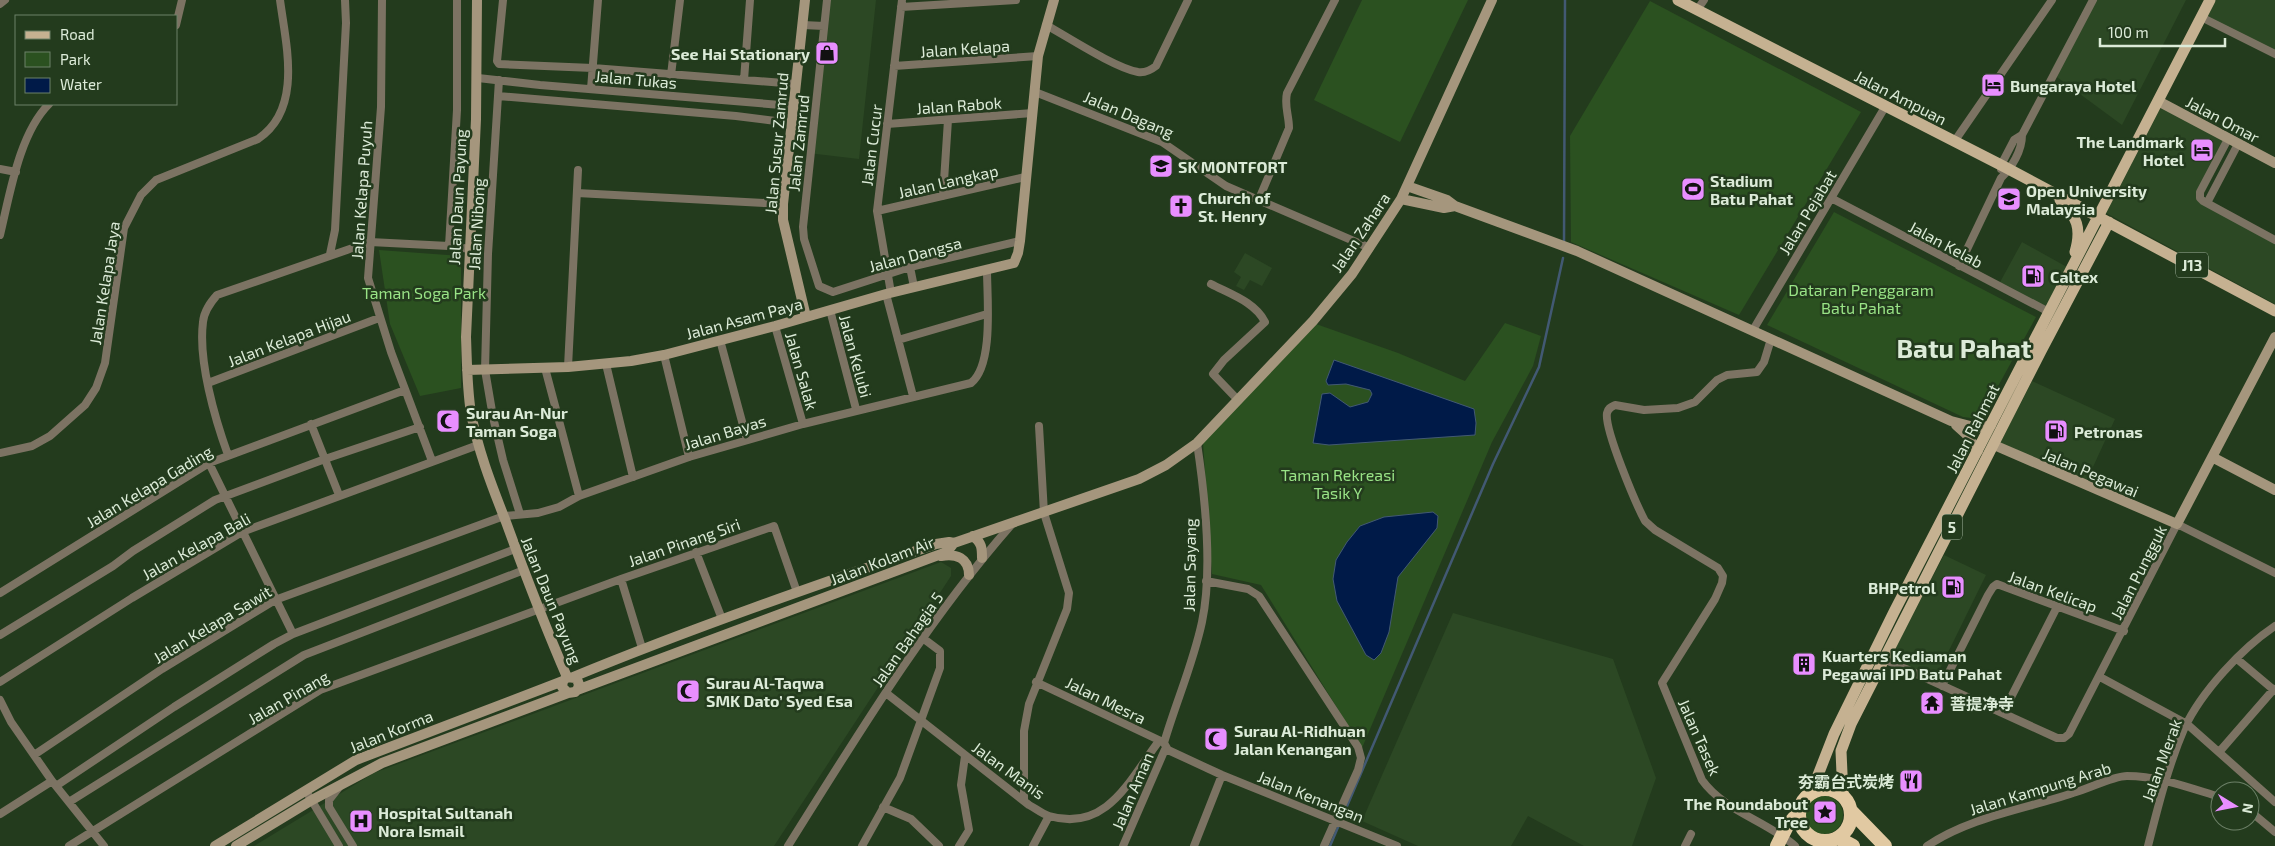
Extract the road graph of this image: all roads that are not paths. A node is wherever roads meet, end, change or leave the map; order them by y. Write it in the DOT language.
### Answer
graph roads {
  1 [pos="4,0"];
  2 [pos="182,0"];
  3 [pos="280,0"];
  4 [pos="346,0"];
  5 [pos="382,0"];
  6 [pos="457,0"];
  7 [pos="477,0"];
  8 [pos="503,0"];
  9 [pos="598,0"];
  10 [pos="680,0"];
  11 [pos="750,0"];
  12 [pos="805,0"];
  13 [pos="827,0"];
  14 [pos="1016,0"];
  15 [pos="1054,0"];
  16 [pos="1188,0"];
  17 [pos="1335,0"];
  18 [pos="1492,0"];
  19 [pos="1678,0"];
  20 [pos="1704,0"];
  21 [pos="2052,0"];
  22 [pos="2093,0"];
  23 [pos="2210,0"];
  24 [pos="961,2"];
  25 [pos="0,4"];
  26 [pos="901,4"];
  27 [pos="1697,10"];
  28 [pos="178,17"];
  29 [pos="2201,17"];
  30 [pos="803,25"];
  31 [pos="1046,25"];
  32 [pos="824,26"];
  33 [pos="2275,54"];
  34 [pos="1038,56"];
  35 [pos="894,66"];
  36 [pos="593,68"];
  37 [pos="671,75"];
  38 [pos="478,78"];
  39 [pos="499,80"];
  40 [pos="744,80"];
  41 [pos="796,84"];
  42 [pos="591,89"];
  43 [pos="1035,92"];
  44 [pos="498,96"];
  45 [pos="2158,101"];
  46 [pos="48,105"];
  47 [pos="793,106"];
  48 [pos="1885,107"];
  49 [pos="1033,113"];
  50 [pos="948,120"];
  51 [pos="791,123"];
  52 [pos="887,124"];
  53 [pos="2228,139"];
  54 [pos="1954,142"];
  55 [pos="2238,144"];
  56 [pos="2275,163"];
  57 [pos="0,169"];
  58 [pos="578,170"];
  59 [pos="2004,171"];
  60 [pos="16,172"];
  61 [pos="1025,177"];
  62 [pos="1407,186"];
  63 [pos="577,193"];
  64 [pos="2054,194"];
  65 [pos="943,196"];
  66 [pos="1831,198"];
  67 [pos="1258,199"];
  68 [pos="1401,199"];
  69 [pos="2206,203"];
  70 [pos="783,204"];
  71 [pos="1455,206"];
  72 [pos="877,211"];
  73 [pos="2104,219"];
  74 [pos="0,235"];
  75 [pos="2275,240"];
  76 [pos="1020,241"];
  77 [pos="370,242"];
  78 [pos="449,246"];
  79 [pos="1370,248"];
  80 [pos="470,249"];
  81 [pos="330,254"];
  82 [pos="1958,266"];
  83 [pos="910,267"];
  84 [pos="987,270"];
  85 [pos="888,274"];
  86 [pos="2068,275"];
  87 [pos="1211,284"];
  88 [pos="819,286"];
  89 [pos="914,288"];
  90 [pos="888,294"];
  91 [pos="830,310"];
  92 [pos="2275,311"];
  93 [pos="2049,312"];
  94 [pos="988,314"];
  95 [pos="806,317"];
  96 [pos="379,318"];
  97 [pos="775,326"];
  98 [pos="1753,330"];
  99 [pos="2275,337"];
  100 [pos="1771,339"];
  101 [pos="720,340"];
  102 [pos="898,340"];
  103 [pos="664,355"];
  104 [pos="606,364"];
  105 [pos="568,367"];
  106 [pos="545,368"];
  107 [pos="467,370"];
  108 [pos="485,370"];
  109 [pos="208,383"];
  110 [pos="405,390"];
  111 [pos="912,396"];
  112 [pos="1237,399"];
  113 [pos="856,409"];
  114 [pos="1951,421"];
  115 [pos="311,424"];
  116 [pos="803,424"];
  117 [pos="1991,425"];
  118 [pos="1039,426"];
  119 [pos="420,427"];
  120 [pos="746,440"];
  121 [pos="1197,443"];
  122 [pos="478,445"];
  123 [pos="1994,445"];
  124 [pos="1978,451"];
  125 [pos="0,453"];
  126 [pos="228,455"];
  127 [pos="690,457"];
  128 [pos="2212,457"];
  129 [pos="325,459"];
  130 [pos="432,461"];
  131 [pos="209,463"];
  132 [pos="633,477"];
  133 [pos="2275,490"];
  134 [pos="339,495"];
  135 [pos="225,496"];
  136 [pos="579,496"];
  137 [pos="1044,513"];
  138 [pos="520,514"];
  139 [pos="504,516"];
  140 [pos="1012,524"];
  141 [pos="2177,524"];
  142 [pos="242,532"];
  143 [pos="973,536"];
  144 [pos="954,544"];
  145 [pos="515,549"];
  146 [pos="696,552"];
  147 [pos="933,557"];
  148 [pos="982,558"];
  149 [pos="524,570"];
  150 [pos="2275,573"];
  151 [pos="969,575"];
  152 [pos="621,579"];
  153 [pos="1206,581"];
  154 [pos="797,592"];
  155 [pos="0,593"];
  156 [pos="275,600"];
  157 [pos="2057,607"];
  158 [pos="538,609"];
  159 [pos="722,619"];
  160 [pos="2275,626"];
  161 [pos="2124,632"];
  162 [pos="293,634"];
  163 [pos="0,635"];
  164 [pos="924,639"];
  165 [pos="642,648"];
  166 [pos="2237,658"];
  167 [pos="1884,659"];
  168 [pos="2100,677"];
  169 [pos="568,678"];
  170 [pos="0,682"];
  171 [pos="1036,682"];
  172 [pos="1942,686"];
  173 [pos="2274,690"];
  174 [pos="572,692"];
  175 [pos="886,693"];
  176 [pos="0,700"];
  177 [pos="2003,713"];
  178 [pos="921,722"];
  179 [pos="2187,724"];
  180 [pos="1163,743"];
  181 [pos="2220,751"];
  182 [pos="34,755"];
  183 [pos="965,756"];
  184 [pos="1222,775"];
  185 [pos="2166,781"];
  186 [pos="54,783"];
  187 [pos="341,785"];
  188 [pos="1811,793"];
  189 [pos="2210,794"];
  190 [pos="309,795"];
  191 [pos="1843,796"];
  192 [pos="1024,801"];
  193 [pos="69,802"];
  194 [pos="2275,802"];
  195 [pos="883,807"];
  196 [pos="1851,810"];
  197 [pos="1799,812"];
  198 [pos="0,814"];
  199 [pos="1049,816"];
  200 [pos="2260,819"];
  201 [pos="1337,821"];
  202 [pos="93,832"];
  203 [pos="2275,832"];
  204 [pos="1691,834"];
  205 [pos="1838,838"];
  206 [pos="1780,841"];
  207 [pos="1815,844"];
  208 [pos="70,846"];
  209 [pos="104,846"];
  210 [pos="215,846"];
  211 [pos="236,846"];
  212 [pos="339,846"];
  213 [pos="353,846"];
  214 [pos="788,846"];
  215 [pos="862,846"];
  216 [pos="939,846"];
  217 [pos="959,846"];
  218 [pos="1033,846"];
  219 [pos="1123,846"];
  220 [pos="1194,846"];
  221 [pos="1324,846"];
  222 [pos="1397,846"];
  223 [pos="1685,846"];
  224 [pos="1795,846"];
  225 [pos="1853,846"];
  226 [pos="1885,846"];
  227 [pos="1928,846"];
  228 [pos="2148,846"];
  1 -- 25 [label="street"];
  2 -- 28 [label="street"];
  3 -- 125 [label="street, Jalan Kelapa Jaya"];
  4 -- 81 [label="street"];
  5 -- 77 [label="street, Jalan Kelapa Puyuh"];
  6 -- 78 [label="street"];
  7 -- 38 [label="street, Jalan Daun Payung"];
  8 -- 36 [label="street"];
  9 -- 36 [label="street"];
  10 -- 37 [label="street"];
  11 -- 40 [label="street"];
  12 -- 30 [label="street, Jalan Susur Zamrud"];
  13 -- 32 [label="street, Jalan Zamrud"];
  14 -- 24 [label="street"];
  15 -- 31 [label="street"];
  16 -- 31 [label="street"];
  17 -- 67 [label="street"];
  18 -- 62 [label="street, Jalan Zahara"];
  19 -- 27 [label="main road, Jalan Ampuan"];
  20 -- 27 [label="street"];
  21 -- 54 [label="street"];
  22 -- 59 [label="street"];
  23 -- 29 [label="main road, Jalan Rahmat"];
  24 -- 26 [label="street"];
  26 -- 35 [label="street, Jalan Cucur"];
  27 -- 48 [label="main road, Jalan Ampuan"];
  29 -- 33 [label="street"];
  29 -- 45 [label="main road, Jalan Rahmat"];
  30 -- 32 [label="street"];
  30 -- 41 [label="street, Jalan Susur Zamrud"];
  31 -- 34 [label="street"];
  32 -- 88 [label="street, Jalan Zamrud"];
  34 -- 35 [label="street, Jalan Kelapa"];
  34 -- 43 [label="street"];
  35 -- 52 [label="street, Jalan Cucur"];
  36 -- 37 [label="street"];
  36 -- 42 [label="street"];
  37 -- 40 [label="street"];
  38 -- 39 [label="street, Jalan Tukas"];
  38 -- 80 [label="street, Jalan Daun Payung"];
  39 -- 42 [label="street, Jalan Tukas"];
  39 -- 44 [label="street, Jalan Nibong"];
  40 -- 41 [label="street"];
  41 -- 47 [label="street, Jalan Susur Zamrud"];
  42 -- 47 [label="street, Jalan Tukas"];
  43 -- 49 [label="street"];
  43 -- 67 [label="street, Jalan Dagang"];
  44 -- 51 [label="street"];
  44 -- 108 [label="street, Jalan Nibong"];
  45 -- 53 [label="street, Jalan Omar"];
  45 -- 73 [label="main road, Jalan Rahmat"];
  46 -- 60 [label="street"];
  47 -- 51 [label="street, Jalan Susur Zamrud"];
  48 -- 54 [label="main road, Jalan Ampuan"];
  48 -- 66 [label="street, Jalan Pejabat"];
  49 -- 50 [label="street, Jalan Rabok"];
  49 -- 61 [label="street"];
  50 -- 52 [label="street, Jalan Rabok"];
  50 -- 65 [label="street"];
  51 -- 70 [label="street, Jalan Susur Zamrud"];
  52 -- 72 [label="street, Jalan Cucur"];
  53 -- 55 [label="street, Jalan Omar"];
  53 -- 69 [label="street"];
  54 -- 59 [label="main road, Jalan Ampuan"];
  55 -- 56 [label="street, Jalan Omar"];
  55 -- 69 [label="street"];
  57 -- 60 [label="street"];
  58 -- 63 [label="street"];
  59 -- 64 [label="main road, Jalan Ampuan"];
  59 -- 82 [label="street"];
  60 -- 74 [label="street"];
  61 -- 65 [label="street, Jalan Langkap"];
  61 -- 76 [label="street"];
  62 -- 68 [label="street, Jalan Zahara"];
  62 -- 71 [label="street"];
  63 -- 70 [label="street"];
  63 -- 105 [label="street"];
  64 -- 73 [label="main road, Jalan Ampuan"];
  64 -- 86 [label="main road"];
  65 -- 72 [label="street, Jalan Langkap"];
  66 -- 82 [label="street, Jalan Kelab"];
  66 -- 98 [label="street, Jalan Pejabat"];
  67 -- 79 [label="street, Jalan Dagang"];
  68 -- 71 [label="street"];
  68 -- 79 [label="street, Jalan Zahara"];
  69 -- 75 [label="street"];
  70 -- 95 [label="street, Jalan Susur Zamrud"];
  71 -- 98 [label="street"];
  72 -- 85 [label="street, Jalan Cucur"];
  73 -- 86 [label="main road, Jalan Rahmat / 5"];
  73 -- 92 [label="main road, J13"];
  73 -- 123 [label="main road, Jalan Rahmat / 5"];
  76 -- 83 [label="street, Jalan Dangsa"];
  76 -- 84 [label="street, Jalan Asam Paya"];
  77 -- 78 [label="street"];
  77 -- 81 [label="street"];
  77 -- 96 [label="street, Jalan Kelapa Puyuh"];
  78 -- 80 [label="street"];
  79 -- 112 [label="street, Jalan Zahara"];
  80 -- 107 [label="street, Jalan Daun Payung"];
  81 -- 109 [label="street"];
  82 -- 93 [label="street, Jalan Kelab"];
  83 -- 85 [label="street, Jalan Dangsa"];
  83 -- 89 [label="street"];
  84 -- 89 [label="street, Jalan Asam Paya"];
  84 -- 94 [label="street, Jalan Bayas"];
  85 -- 88 [label="street, Jalan Dangsa"];
  85 -- 90 [label="street, Jalan Cucur"];
  86 -- 93 [label="main road, Jalan Rahmat / 5"];
  87 -- 112 [label="street"];
  89 -- 90 [label="street, Jalan Asam Paya"];
  90 -- 91 [label="street, Jalan Asam Paya"];
  90 -- 102 [label="street, Jalan Cucur"];
  91 -- 95 [label="street, Jalan Asam Paya"];
  91 -- 113 [label="street, Jalan Kelubi"];
  93 -- 117 [label="main road, Jalan Rahmat / 5"];
  94 -- 102 [label="street"];
  94 -- 111 [label="street, Jalan Bayas"];
  95 -- 97 [label="street, Jalan Asam Paya"];
  96 -- 109 [label="street, Jalan Kelapa Hijau"];
  96 -- 110 [label="street, Jalan Kelapa Puyuh"];
  97 -- 101 [label="street, Jalan Asam Paya"];
  97 -- 116 [label="street, Jalan Salak"];
  98 -- 100 [label="street"];
  99 -- 128 [label="street"];
  100 -- 114 [label="street"];
  100 -- 206 [label="street, Jalan Tasek"];
  101 -- 103 [label="street, Jalan Asam Paya"];
  101 -- 120 [label="street"];
  102 -- 111 [label="street, Jalan Cucur"];
  103 -- 104 [label="street, Jalan Asam Paya"];
  103 -- 127 [label="street"];
  104 -- 105 [label="street, Jalan Asam Paya"];
  104 -- 132 [label="street"];
  105 -- 106 [label="street, Jalan Asam Paya"];
  106 -- 108 [label="street, Jalan Asam Paya"];
  106 -- 136 [label="street"];
  107 -- 108 [label="street, Jalan Asam Paya"];
  107 -- 122 [label="street, Jalan Daun Payung"];
  108 -- 138 [label="street, Jalan Nibong"];
  109 -- 126 [label="street"];
  110 -- 115 [label="street, Jalan Kelapa Gading"];
  110 -- 119 [label="street, Jalan Kelapa Puyuh"];
  111 -- 113 [label="street, Jalan Bayas"];
  112 -- 121 [label="street, Jalan Zahara"];
  113 -- 116 [label="street, Jalan Bayas"];
  114 -- 117 [label="street"];
  114 -- 124 [label="street"];
  115 -- 126 [label="street, Jalan Kelapa Gading"];
  115 -- 129 [label="street"];
  116 -- 120 [label="street, Jalan Bayas"];
  117 -- 124 [label="main road, Jalan Rahmat / 5"];
  118 -- 137 [label="street"];
  119 -- 129 [label="street"];
  119 -- 130 [label="street, Jalan Kelapa Puyuh"];
  120 -- 127 [label="street, Jalan Bayas"];
  121 -- 137 [label="street, Jalan Zahara"];
  121 -- 153 [label="street, Jalan Sayang"];
  122 -- 130 [label="street, Jalan Kelapa Bali"];
  122 -- 139 [label="street, Jalan Daun Payung"];
  123 -- 141 [label="street, Jalan Pegawai"];
  123 -- 167 [label="main road, Jalan Rahmat / 5"];
  124 -- 188 [label="main road, Jalan Rahmat / 5"];
  126 -- 131 [label="street, Jalan Kelapa Gading"];
  127 -- 132 [label="street, Jalan Bayas"];
  128 -- 133 [label="street"];
  128 -- 141 [label="street"];
  129 -- 134 [label="street"];
  129 -- 135 [label="street"];
  130 -- 134 [label="street, Jalan Kelapa Bali"];
  131 -- 135 [label="street"];
  131 -- 155 [label="street, Jalan Kelapa Gading"];
  132 -- 136 [label="street, Jalan Bayas"];
  134 -- 142 [label="street, Jalan Kelapa Bali"];
  135 -- 142 [label="street"];
  135 -- 163 [label="street"];
  136 -- 138 [label="street, Jalan Bayas"];
  137 -- 140 [label="street, Jalan Zahara"];
  137 -- 171 [label="street"];
  138 -- 139 [label="street, Jalan Bayas"];
  139 -- 145 [label="street, Jalan Daun Payung"];
  139 -- 156 [label="street, Jalan Kelapa Sawit"];
  140 -- 143 [label="street, Jalan Zahara"];
  140 -- 148 [label="street, Jalan Bahagia 5"];
  141 -- 150 [label="street, Jalan Pegawai"];
  141 -- 161 [label="street, Jalan Pungguk"];
  142 -- 156 [label="street"];
  142 -- 170 [label="street, Jalan Kelapa Bali"];
  143 -- 144 [label="street, Jalan Zahara"];
  143 -- 148 [label="street"];
  144 -- 147 [label="street, Jalan Kolam Air"];
  144 -- 154 [label="street, Jalan Kolam Air"];
  145 -- 149 [label="street, Jalan Daun Payung"];
  145 -- 162 [label="street"];
  146 -- 152 [label="street, Jalan Pinang Siri"];
  146 -- 154 [label="street, Jalan Pinang Siri"];
  146 -- 159 [label="street"];
  147 -- 151 [label="street"];
  147 -- 174 [label="street, Jalan Kolam Air"];
  148 -- 151 [label="street, Jalan Bahagia 5"];
  149 -- 158 [label="street, Jalan Daun Payung"];
  149 -- 193 [label="street"];
  151 -- 164 [label="street, Jalan Bahagia 5"];
  152 -- 158 [label="street, Jalan Pinang Siri"];
  152 -- 165 [label="street"];
  153 -- 180 [label="street, Jalan Sayang"];
  153 -- 201 [label="street"];
  154 -- 159 [label="street, Jalan Kolam Air"];
  156 -- 162 [label="street"];
  156 -- 182 [label="street, Jalan Kelapa Sawit"];
  157 -- 161 [label="street, Jalan Kelicap"];
  157 -- 172 [label="street, Jalan Kelicap"];
  157 -- 177 [label="street"];
  158 -- 169 [label="street, Jalan Daun Payung"];
  158 -- 202 [label="street, Jalan Pinang"];
  159 -- 165 [label="street, Jalan Kolam Air"];
  160 -- 166 [label="street, Jalan Merak"];
  161 -- 168 [label="street, Jalan Pungguk"];
  162 -- 186 [label="street"];
  164 -- 175 [label="street, Jalan Bahagia 5"];
  164 -- 178 [label="street"];
  165 -- 169 [label="street, Jalan Kolam Air"];
  166 -- 173 [label="street"];
  166 -- 179 [label="street, Jalan Merak"];
  167 -- 172 [label="street"];
  167 -- 191 [label="main road, Jalan Rahmat / 5"];
  168 -- 177 [label="street, Jalan Pungguk"];
  168 -- 179 [label="street"];
  169 -- 174 [label="street"];
  169 -- 174 [label="street"];
  169 -- 190 [label="street, Jalan Korma"];
  171 -- 180 [label="street, Jalan Mesra"];
  171 -- 192 [label="street"];
  172 -- 177 [label="street"];
  173 -- 181 [label="street"];
  174 -- 187 [label="street, Jalan Korma"];
  175 -- 178 [label="street, Jalan Manis"];
  175 -- 214 [label="street, Jalan Bahagia 5"];
  176 -- 182 [label="street"];
  178 -- 183 [label="street, Jalan Manis"];
  178 -- 195 [label="street"];
  179 -- 181 [label="street"];
  179 -- 185 [label="street, Jalan Merak"];
  180 -- 184 [label="street, Jalan Kenangan"];
  180 -- 199 [label="street, Jalan Manis"];
  180 -- 219 [label="street, Jalan Aman"];
  181 -- 194 [label="street"];
  182 -- 186 [label="street"];
  183 -- 192 [label="street, Jalan Manis"];
  183 -- 217 [label="street"];
  184 -- 201 [label="street, Jalan Kenangan"];
  184 -- 220 [label="street"];
  185 -- 189 [label="street, Jalan Kampung Arab"];
  185 -- 227 [label="street, Jalan Kampung Arab"];
  185 -- 228 [label="street, Jalan Merak"];
  186 -- 193 [label="street"];
  186 -- 198 [label="street"];
  187 -- 190 [label="street, Jalan Korma"];
  187 -- 213 [label="street"];
  188 -- 191 [label="highway"];
  188 -- 197 [label="highway, 5"];
  190 -- 210 [label="street, Jalan Korma"];
  190 -- 211 [label="street, Jalan Korma"];
  190 -- 212 [label="street"];
  191 -- 196 [label="highway, 5"];
  192 -- 199 [label="street, Jalan Manis"];
  193 -- 202 [label="street"];
  195 -- 215 [label="street"];
  195 -- 216 [label="street"];
  196 -- 205 [label="highway"];
  196 -- 226 [label="highway, 5"];
  197 -- 206 [label="highway, 5"];
  197 -- 207 [label="highway"];
  199 -- 218 [label="street"];
  200 -- 203 [label="street"];
  201 -- 221 [label="street"];
  201 -- 222 [label="street, Jalan Kenangan"];
  202 -- 208 [label="street, Jalan Pinang"];
  202 -- 209 [label="street"];
  204 -- 223 [label="street"];
  205 -- 207 [label="highway"];
  205 -- 225 [label="highway"];
  206 -- 224 [label="street, Jalan Tasek"];
}
